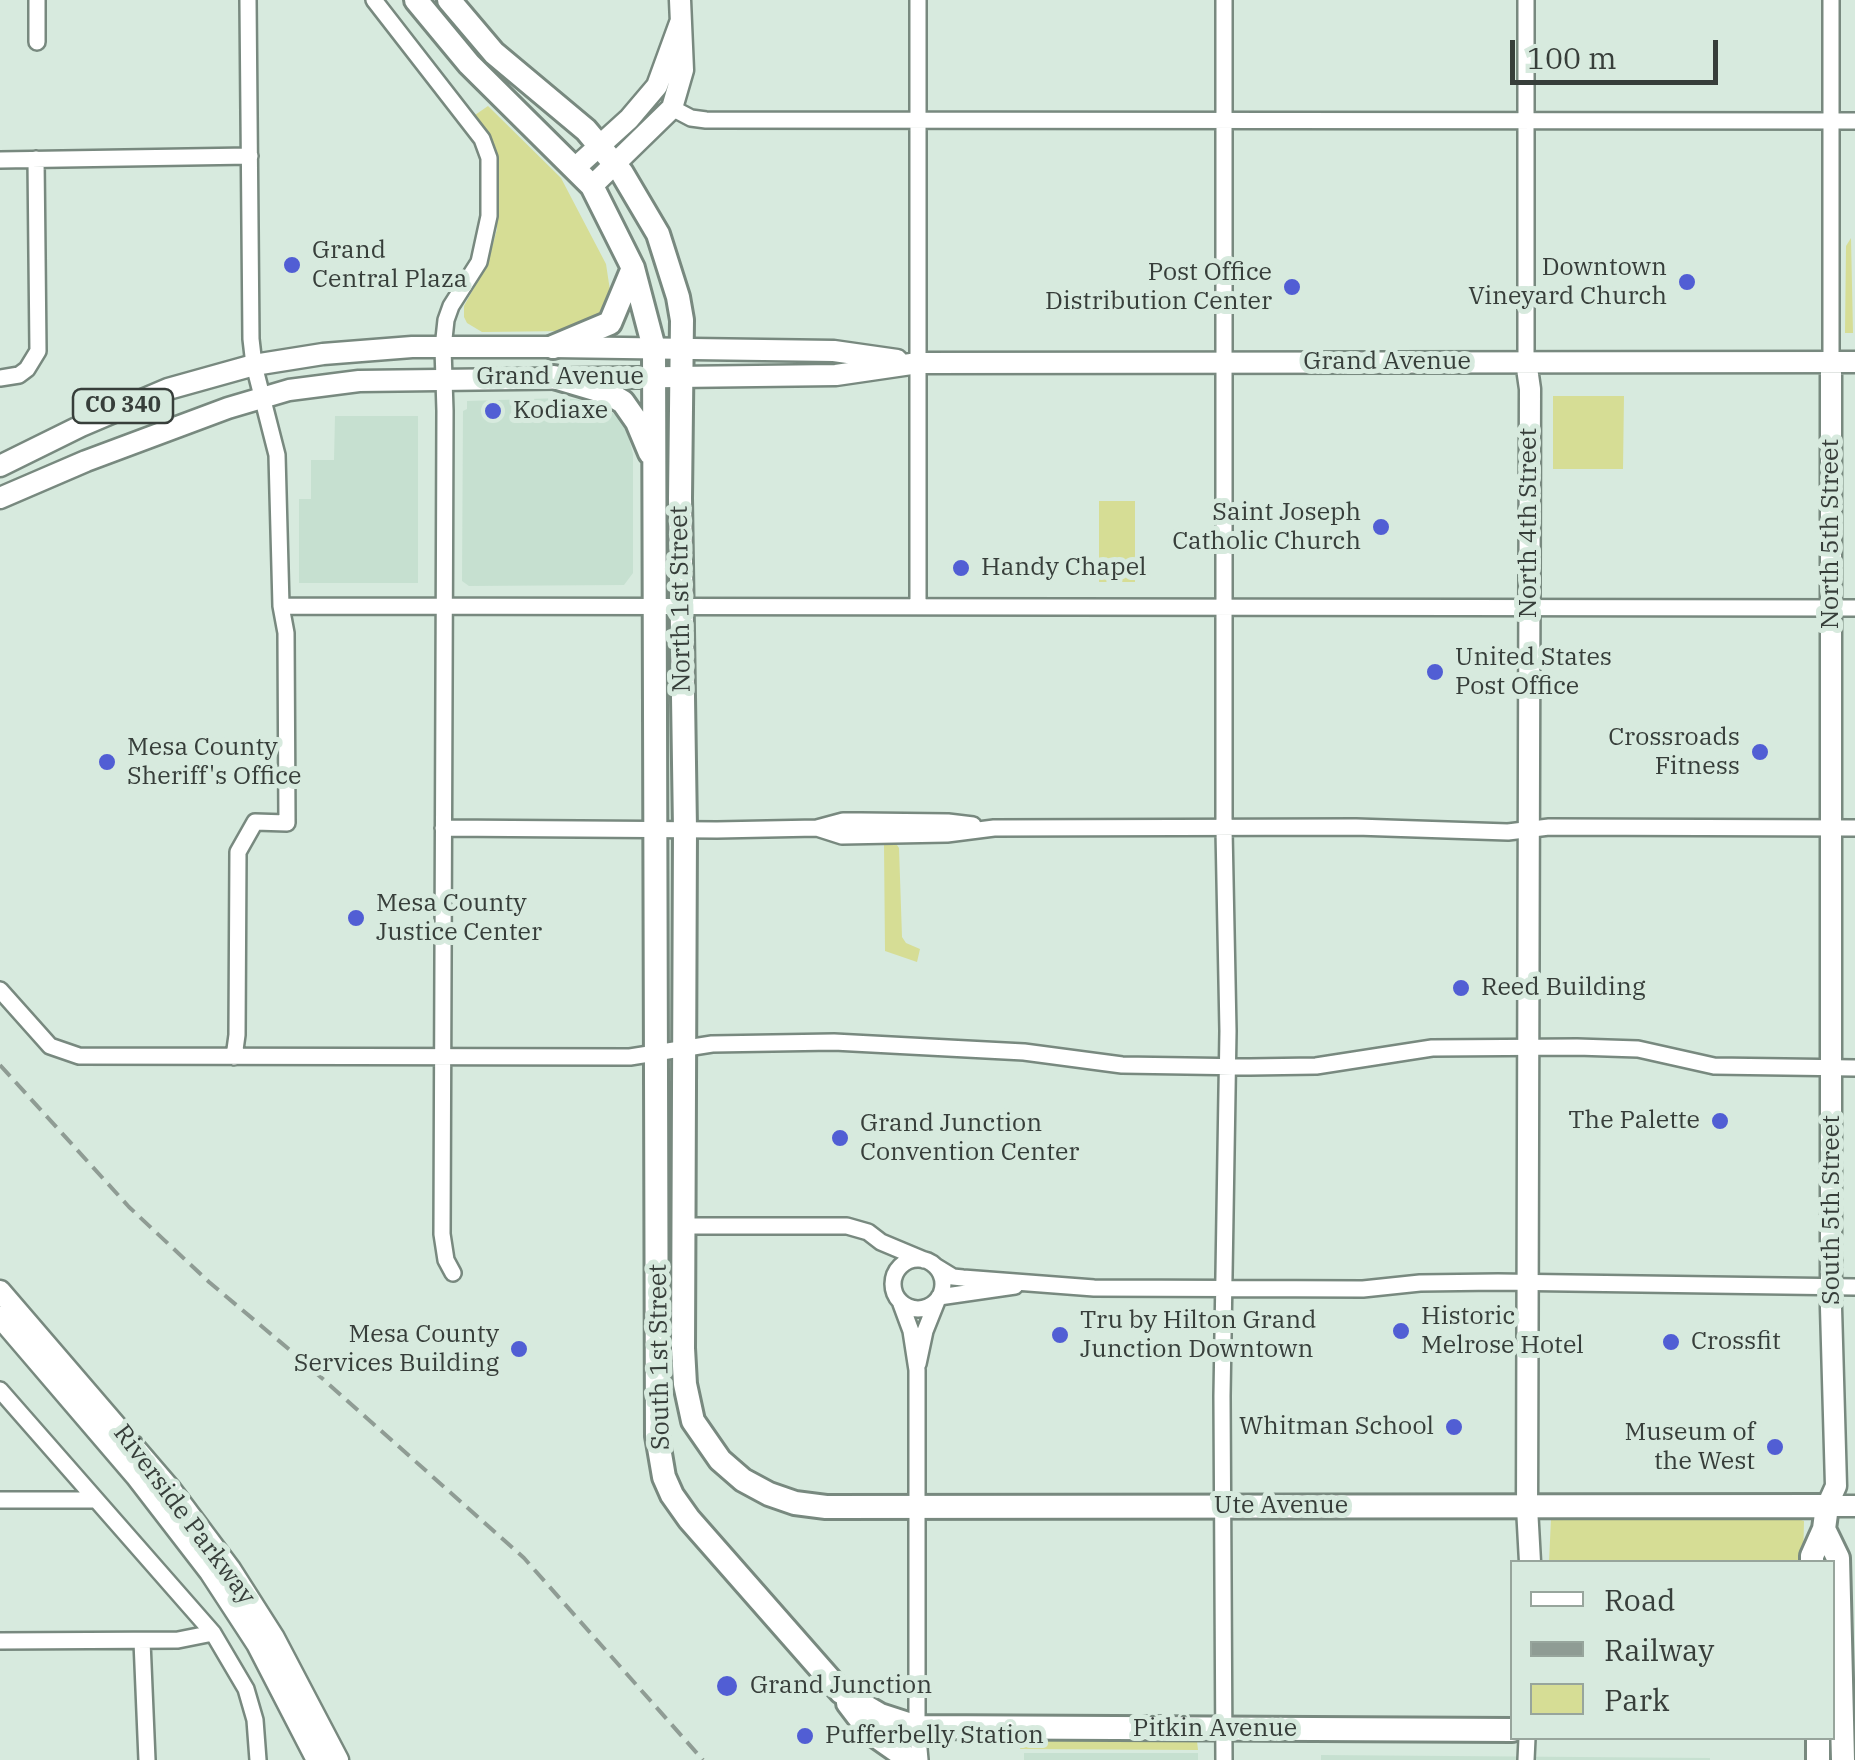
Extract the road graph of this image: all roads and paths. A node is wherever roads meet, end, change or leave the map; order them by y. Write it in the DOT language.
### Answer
graph roads {
  1 [pos="37,0"];
  2 [pos="248,0"];
  3 [pos="374,0"];
  4 [pos="416,0"];
  5 [pos="449,0"];
  6 [pos="680,0"];
  7 [pos="918,0"];
  8 [pos="1224,0"];
  9 [pos="1526,0"];
  10 [pos="1831,0"];
  11 [pos="680,23"];
  12 [pos="37,42"];
  13 [pos="672,108"];
  14 [pos="918,120"];
  15 [pos="1224,120"];
  16 [pos="1526,120"];
  17 [pos="1832,121"];
  18 [pos="1855,121"];
  19 [pos="599,145"];
  20 [pos="250,156"];
  21 [pos="36,158"];
  22 [pos="0,160"];
  23 [pos="615,165"];
  24 [pos="575,168"];
  25 [pos="592,186"];
  26 [pos="632,268"];
  27 [pos="553,347"];
  28 [pos="443,348"];
  29 [pos="654,348"];
  30 [pos="681,348"];
  31 [pos="1224,362"];
  32 [pos="1526,362"];
  33 [pos="1832,362"];
  34 [pos="1855,362"];
  35 [pos="918,363"];
  36 [pos="254,365"];
  37 [pos="554,377"];
  38 [pos="654,377"];
  39 [pos="681,377"];
  40 [pos="0,378"];
  41 [pos="444,378"];
  42 [pos="263,398"];
  43 [pos="655,465"];
  44 [pos="0,466"];
  45 [pos="0,498"];
  46 [pos="280,606"];
  47 [pos="445,606"];
  48 [pos="655,606"];
  49 [pos="682,607"];
  50 [pos="918,608"];
  51 [pos="1224,608"];
  52 [pos="1528,608"];
  53 [pos="1832,608"];
  54 [pos="1855,608"];
  55 [pos="443,828"];
  56 [pos="655,828"];
  57 [pos="1832,828"];
  58 [pos="1855,828"];
  59 [pos="685,829"];
  60 [pos="1224,830"];
  61 [pos="1527,830"];
  62 [pos="0,990"];
  63 [pos="1527,1046"];
  64 [pos="684,1049"];
  65 [pos="659,1054"];
  66 [pos="234,1057"];
  67 [pos="442,1058"];
  68 [pos="1228,1066"];
  69 [pos="1832,1068"];
  70 [pos="1855,1068"];
  71 [pos="684,1226"];
  72 [pos="881,1242"];
  73 [pos="930,1263"];
  74 [pos="454,1273"];
  75 [pos="892,1280"];
  76 [pos="1527,1282"];
  77 [pos="1024,1283"];
  78 [pos="1832,1286"];
  79 [pos="1855,1287"];
  80 [pos="1223,1289"];
  81 [pos="0,1291"];
  82 [pos="938,1299"];
  83 [pos="901,1304"];
  84 [pos="0,1317"];
  85 [pos="917,1370"];
  86 [pos="0,1390"];
  87 [pos="720,1460"];
  88 [pos="0,1500"];
  89 [pos="94,1500"];
  90 [pos="1224,1505"];
  91 [pos="916,1506"];
  92 [pos="1855,1506"];
  93 [pos="1527,1508"];
  94 [pos="1826,1518"];
  95 [pos="1530,1560"];
  96 [pos="1812,1560"];
  97 [pos="213,1633"];
  98 [pos="142,1640"];
  99 [pos="0,1642"];
  100 [pos="841,1692"];
  101 [pos="917,1727"];
  102 [pos="1224,1729"];
  103 [pos="1510,1730"];
  104 [pos="1843,1732"];
  105 [pos="148,1760"];
  106 [pos="258,1760"];
  107 [pos="317,1760"];
  108 [pos="338,1760"];
  109 [pos="910,1760"];
  110 [pos="920,1760"];
  111 [pos="1224,1760"];
  112 [pos="1843,1760"];
  1 -- 12 [label="street"];
  2 -- 20 [label="street"];
  3 -- 28 [label="street"];
  4 -- 24 [label="highway, North 1st Street"];
  5 -- 19 [label="highway, North 1st Street"];
  6 -- 11 [label="main road"];
  7 -- 14 [label="street"];
  8 -- 15 [label="street"];
  9 -- 16 [label="street, North 4th Street"];
  10 -- 17 [label="street, North 5th Street"];
  11 -- 13 [label="main road"];
  11 -- 19 [label="main road"];
  13 -- 14 [label="street"];
  13 -- 23 [label="main road"];
  14 -- 15 [label="street"];
  14 -- 35 [label="street"];
  15 -- 16 [label="street"];
  15 -- 31 [label="street"];
  16 -- 17 [label="street"];
  16 -- 32 [label="street, North 4th Street"];
  17 -- 18 [label="street"];
  17 -- 33 [label="street, North 5th Street"];
  19 -- 23 [label="highway, North 1st Street"];
  19 -- 24 [label="main road"];
  20 -- 21 [label="street"];
  20 -- 36 [label="street"];
  21 -- 22 [label="street"];
  21 -- 40 [label="street"];
  23 -- 25 [label="main road"];
  23 -- 30 [label="highway, North 1st Street"];
  24 -- 25 [label="highway, North 1st Street"];
  25 -- 26 [label="highway, North 1st Street"];
  26 -- 27 [label="highway"];
  26 -- 29 [label="highway, North 1st Street"];
  27 -- 28 [label="main road, CO 340"];
  27 -- 29 [label="main road, CO 340"];
  28 -- 36 [label="main road, CO 340"];
  28 -- 41 [label="street"];
  29 -- 30 [label="main road, CO 340"];
  29 -- 38 [label="highway, North 1st Street"];
  30 -- 35 [label="main road, Grand Avenue"];
  30 -- 39 [label="highway, North 1st Street"];
  31 -- 32 [label="main road, Grand Avenue"];
  31 -- 35 [label="main road, Grand Avenue"];
  31 -- 51 [label="street"];
  32 -- 33 [label="main road, Grand Avenue"];
  32 -- 52 [label="main road, North 4th Street"];
  33 -- 34 [label="main road, Grand Avenue"];
  33 -- 53 [label="main road, North 5th Street"];
  35 -- 39 [label="main road, Grand Avenue"];
  35 -- 50 [label="street"];
  36 -- 42 [label="street"];
  36 -- 44 [label="main road, CO 340"];
  37 -- 38 [label="main road, Grand Avenue / CO 340"];
  37 -- 41 [label="main road, Grand Avenue / CO 340"];
  37 -- 43 [label="highway"];
  38 -- 39 [label="main road, Grand Avenue / CO 340"];
  38 -- 43 [label="highway, North 1st Street"];
  39 -- 49 [label="highway, North 1st Street"];
  41 -- 42 [label="main road, Grand Avenue / CO 340"];
  41 -- 47 [label="street"];
  42 -- 45 [label="main road, CO 340"];
  42 -- 46 [label="street"];
  43 -- 48 [label="highway, North 1st Street"];
  46 -- 47 [label="street"];
  46 -- 66 [label="street"];
  47 -- 48 [label="street"];
  47 -- 55 [label="street"];
  48 -- 49 [label="street"];
  48 -- 56 [label="highway, North 1st Street"];
  49 -- 50 [label="street"];
  49 -- 59 [label="highway, North 1st Street"];
  50 -- 51 [label="street"];
  51 -- 52 [label="street"];
  51 -- 60 [label="street"];
  52 -- 53 [label="street"];
  52 -- 61 [label="main road, North 4th Street"];
  53 -- 54 [label="street"];
  53 -- 57 [label="main road, North 5th Street"];
  55 -- 56 [label="street"];
  55 -- 67 [label="street"];
  56 -- 59 [label="street"];
  56 -- 65 [label="highway, North 1st Street"];
  57 -- 58 [label="street"];
  57 -- 61 [label="street"];
  57 -- 69 [label="main road, North 5th Street"];
  59 -- 60 [label="street"];
  59 -- 64 [label="highway, North 1st Street"];
  60 -- 61 [label="street"];
  60 -- 68 [label="street"];
  61 -- 63 [label="main road, North 4th Street"];
  62 -- 66 [label="street"];
  63 -- 68 [label="street"];
  63 -- 69 [label="street"];
  63 -- 76 [label="main road, North 4th Street"];
  64 -- 65 [label="street"];
  64 -- 68 [label="street"];
  64 -- 71 [label="highway, South 1st Street"];
  65 -- 67 [label="street"];
  65 -- 100 [label="highway, South 1st Street"];
  66 -- 67 [label="street"];
  67 -- 74 [label="street"];
  68 -- 80 [label="street"];
  69 -- 70 [label="street"];
  69 -- 78 [label="main road, South 5th Street"];
  71 -- 72 [label="street"];
  71 -- 87 [label="highway, South 1st Street"];
  72 -- 73 [label="street"];
  72 -- 75 [label="street"];
  73 -- 75 [label="street"];
  73 -- 77 [label="street"];
  73 -- 82 [label="street"];
  75 -- 83 [label="street"];
  76 -- 78 [label="street"];
  76 -- 80 [label="street"];
  76 -- 93 [label="main road, North 4th Street"];
  77 -- 80 [label="street"];
  77 -- 82 [label="street"];
  78 -- 79 [label="street"];
  78 -- 94 [label="main road, South 5th Street"];
  80 -- 90 [label="street"];
  81 -- 108 [label="main road, Riverside Parkway"];
  82 -- 83 [label="street"];
  82 -- 85 [label="street"];
  83 -- 85 [label="street"];
  84 -- 107 [label="main road, Riverside Parkway"];
  85 -- 91 [label="street"];
  86 -- 89 [label="street"];
  87 -- 91 [label="highway, Ute Avenue"];
  88 -- 89 [label="street"];
  89 -- 97 [label="street"];
  90 -- 91 [label="highway, Ute Avenue"];
  90 -- 93 [label="highway, Ute Avenue"];
  90 -- 102 [label="street"];
  91 -- 101 [label="street"];
  92 -- 94 [label="main road, Ute Avenue"];
  93 -- 94 [label="highway, Ute Avenue"];
  93 -- 95 [label="main road, North 4th Street"];
  94 -- 96 [label="highway, South 5th Street"];
  94 -- 104 [label="highway, South 5th Street"];
  97 -- 98 [label="street"];
  97 -- 106 [label="street"];
  98 -- 99 [label="street"];
  98 -- 105 [label="street"];
  100 -- 101 [label="highway, South 1st Street"];
  100 -- 109 [label="highway"];
  101 -- 102 [label="highway, Pitkin Avenue"];
  101 -- 110 [label="street"];
  102 -- 103 [label="highway, Pitkin Avenue"];
  102 -- 111 [label="street"];
  104 -- 112 [label="highway, South 5th Street"];
}
